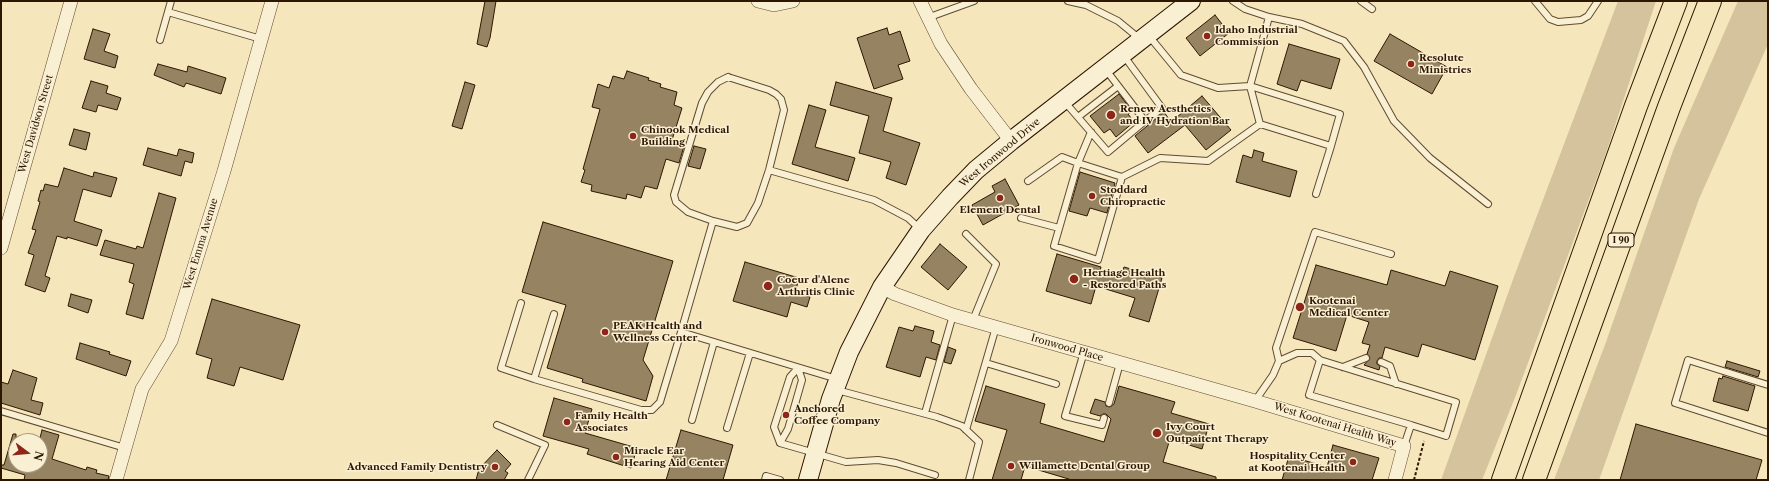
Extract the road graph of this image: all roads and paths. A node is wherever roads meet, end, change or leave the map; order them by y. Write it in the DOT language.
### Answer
graph roads {
  1 [pos="71,1"];
  2 [pos="172,1"];
  3 [pos="272,1"];
  4 [pos="758,1"];
  5 [pos="793,1"];
  6 [pos="920,1"];
  7 [pos="974,1"];
  8 [pos="1068,1"];
  9 [pos="1190,1"];
  10 [pos="1233,1"];
  11 [pos="1361,1"];
  12 [pos="1535,1"];
  13 [pos="1598,1"];
  14 [pos="1666,1"];
  15 [pos="1676,1"];
  16 [pos="1710,1"];
  17 [pos="1726,1"];
  18 [pos="1372,9"];
  19 [pos="168,12"];
  20 [pos="1269,16"];
  21 [pos="928,18"];
  22 [pos="1144,37"];
  23 [pos="261,39"];
  24 [pos="160,40"];
  25 [pos="1123,54"];
  26 [pos="1105,68"];
  27 [pos="1118,86"];
  28 [pos="1250,86"];
  29 [pos="1064,100"];
  30 [pos="1636,106"];
  31 [pos="1669,107"];
  32 [pos="1078,117"];
  33 [pos="1145,121"];
  34 [pos="1260,124"];
  35 [pos="1091,132"];
  36 [pos="1011,141"];
  37 [pos="1330,146"];
  38 [pos="1078,163"];
  39 [pos="769,170"];
  40 [pos="1122,177"];
  41 [pos="1028,181"];
  42 [pos="1316,194"];
  43 [pos="1488,204"];
  44 [pos="1021,218"];
  45 [pos="713,221"];
  46 [pos="1059,228"];
  47 [pos="921,230"];
  48 [pos="966,234"];
  49 [pos="1,248"];
  50 [pos="1391,254"];
  51 [pos="882,287"];
  52 [pos="521,303"];
  53 [pos="554,314"];
  54 [pos="954,315"];
  55 [pos="973,320"];
  56 [pos="996,327"];
  57 [pos="681,332"];
  58 [pos="714,342"];
  59 [pos="1084,352"];
  60 [pos="750,353"];
  61 [pos="1366,358"];
  62 [pos="1320,360"];
  63 [pos="1279,361"];
  64 [pos="1381,362"];
  65 [pos="986,363"];
  66 [pos="1120,363"];
  67 [pos="798,368"];
  68 [pos="1343,368"];
  69 [pos="534,379"];
  70 [pos="837,384"];
  71 [pos="1056,384"];
  72 [pos="1396,384"];
  73 [pos="1768,385"];
  74 [pos="1255,401"];
  75 [pos="1109,403"];
  76 [pos="1,412"];
  77 [pos="925,414"];
  78 [pos="1104,418"];
  79 [pos="692,420"];
  80 [pos="1411,425"];
  81 [pos="497,426"];
  82 [pos="727,428"];
  83 [pos="966,430"];
  84 [pos="1768,433"];
  85 [pos="1424,441"];
  86 [pos="780,443"];
  87 [pos="1404,446"];
  88 [pos="125,448"];
  89 [pos="815,453"];
  90 [pos="935,475"];
  91 [pos="116,480"];
  92 [pos="528,480"];
  93 [pos="765,480"];
  94 [pos="780,480"];
  95 [pos="808,480"];
  96 [pos="969,480"];
  97 [pos="1395,480"];
  98 [pos="1414,480"];
  99 [pos="1503,480"];
  100 [pos="1534,480"];
  1 -- 49 [label="street, West Davidson Street"];
  2 -- 19 [label="lane"];
  3 -- 23 [label="street, West Emma Avenue"];
  4 -- 5 [label="street"];
  6 -- 21 [label="street"];
  7 -- 21 [label="lane"];
  8 -- 22 [label="lane"];
  9 -- 22 [label="street, West Ironwood Drive"];
  10 -- 20 [label="lane"];
  11 -- 18 [label="lane"];
  12 -- 13 [label="lane"];
  14 -- 30 [label="highway"];
  15 -- 30 [label="highway"];
  16 -- 31 [label="highway, I 90"];
  17 -- 31 [label="highway"];
  19 -- 23 [label="lane"];
  19 -- 24 [label="lane"];
  20 -- 28 [label="lane"];
  20 -- 43 [label="lane"];
  21 -- 36 [label="street"];
  22 -- 25 [label="street, West Ironwood Drive"];
  22 -- 28 [label="lane"];
  23 -- 88 [label="street, West Emma Avenue"];
  25 -- 26 [label="street, West Ironwood Drive"];
  25 -- 33 [label="lane"];
  26 -- 27 [label="lane"];
  26 -- 29 [label="street, West Ironwood Drive"];
  27 -- 32 [label="lane"];
  27 -- 33 [label="lane"];
  28 -- 34 [label="lane"];
  28 -- 37 [label="lane"];
  29 -- 32 [label="lane"];
  29 -- 36 [label="street, West Ironwood Drive"];
  30 -- 99 [label="highway"];
  31 -- 100 [label="highway, I 90"];
  32 -- 35 [label="lane"];
  33 -- 35 [label="lane"];
  34 -- 37 [label="lane"];
  34 -- 40 [label="lane"];
  35 -- 38 [label="lane"];
  36 -- 47 [label="street, West Ironwood Drive"];
  37 -- 42 [label="lane"];
  38 -- 40 [label="lane"];
  38 -- 41 [label="lane"];
  38 -- 46 [label="lane"];
  39 -- 45 [label="lane"];
  39 -- 45 [label="lane"];
  39 -- 47 [label="lane"];
  40 -- 46 [label="lane"];
  44 -- 46 [label="lane"];
  45 -- 57 [label="lane"];
  47 -- 51 [label="street, West Ironwood Drive"];
  48 -- 55 [label="lane"];
  50 -- 63 [label="lane"];
  51 -- 54 [label="street, Ironwood Place"];
  51 -- 70 [label="street, West Ironwood Drive"];
  52 -- 69 [label="lane"];
  53 -- 69 [label="lane"];
  54 -- 55 [label="street, Ironwood Place"];
  54 -- 77 [label="lane"];
  55 -- 56 [label="street, Ironwood Place"];
  56 -- 59 [label="street, Ironwood Place"];
  56 -- 65 [label="lane"];
  57 -- 58 [label="lane"];
  57 -- 69 [label="lane"];
  58 -- 60 [label="lane"];
  58 -- 79 [label="lane"];
  59 -- 66 [label="street, Ironwood Place"];
  59 -- 78 [label="lane"];
  60 -- 67 [label="lane"];
  60 -- 82 [label="lane"];
  61 -- 68 [label="lane"];
  62 -- 63 [label="lane"];
  62 -- 68 [label="lane"];
  62 -- 80 [label="lane"];
  63 -- 74 [label="lane"];
  64 -- 72 [label="lane"];
  65 -- 71 [label="lane"];
  65 -- 83 [label="lane"];
  66 -- 74 [label="street, Ironwood Place"];
  66 -- 75 [label="lane"];
  67 -- 70 [label="lane"];
  67 -- 86 [label="lane"];
  67 -- 86 [label="lane"];
  68 -- 72 [label="lane"];
  70 -- 77 [label="lane"];
  70 -- 89 [label="street, West Ironwood Drive"];
  72 -- 80 [label="lane"];
  73 -- 84 [label="lane"];
  74 -- 87 [label="street, West Kootenai Health Way"];
  76 -- 88 [label="lane"];
  77 -- 83 [label="lane"];
  80 -- 87 [label="lane"];
  81 -- 92 [label="lane"];
  83 -- 96 [label="lane"];
  85 -- 98 [label="path"];
  86 -- 89 [label="lane"];
  87 -- 97 [label="street, West Kootenai Health Way"];
  88 -- 91 [label="street, West Emma Avenue"];
  89 -- 90 [label="lane"];
  89 -- 95 [label="street, West Ironwood Drive"];
  93 -- 94 [label="lane"];
}
